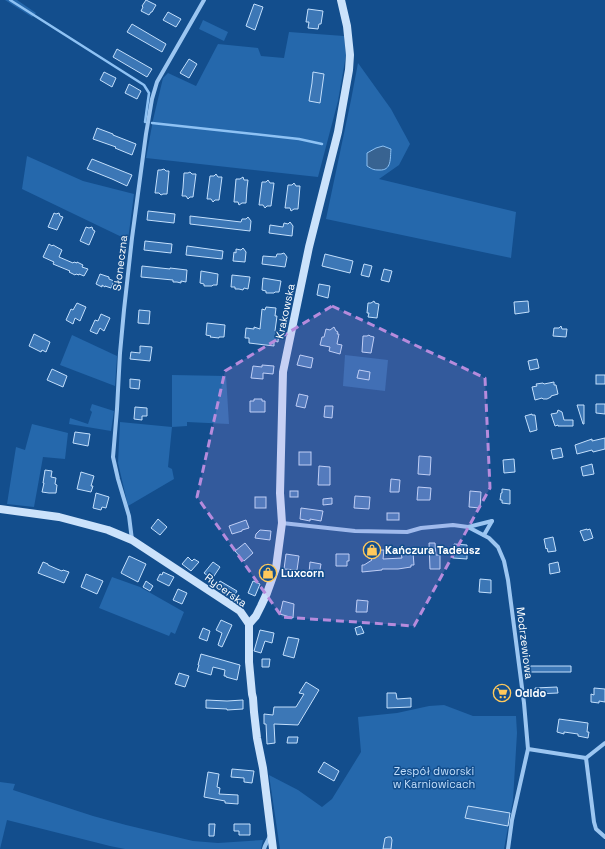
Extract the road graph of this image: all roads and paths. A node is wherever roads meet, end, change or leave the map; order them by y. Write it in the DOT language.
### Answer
graph roads {
  1 [pos="204,0"];
  2 [pos="341,0"];
  3 [pos="0,509"];
  4 [pos="282,523"];
  5 [pos="468,526"];
  6 [pos="484,535"];
  7 [pos="132,540"];
  8 [pos="249,624"];
  9 [pos="605,743"];
  10 [pos="528,749"];
  11 [pos="586,758"];
  12 [pos="272,832"];
  13 [pos="605,837"];
  14 [pos="264,849"];
  15 [pos="273,849"];
  16 [pos="508,849"];
  1 -- 7 [label="street, Słoneczna"];
  2 -- 4 [label="street, Krakowska"];
  3 -- 7 [label="street, Rycerska"];
  4 -- 5 [label="street, Modrzewiowa"];
  4 -- 8 [label="street, Krakowska"];
  5 -- 6 [label="street, Modrzewiowa"];
  5 -- 6 [label="street, Modrzewiowa"];
  6 -- 10 [label="street, Modrzewiowa"];
  7 -- 8 [label="street, Rycerska"];
  8 -- 12 [label="street, Rycerska"];
  9 -- 11 [label="street"];
  10 -- 11 [label="street"];
  10 -- 16 [label="street, Modrzewiowa"];
  11 -- 13 [label="street"];
  12 -- 14 [label="street"];
  12 -- 15 [label="street, Rycerska"];
}
